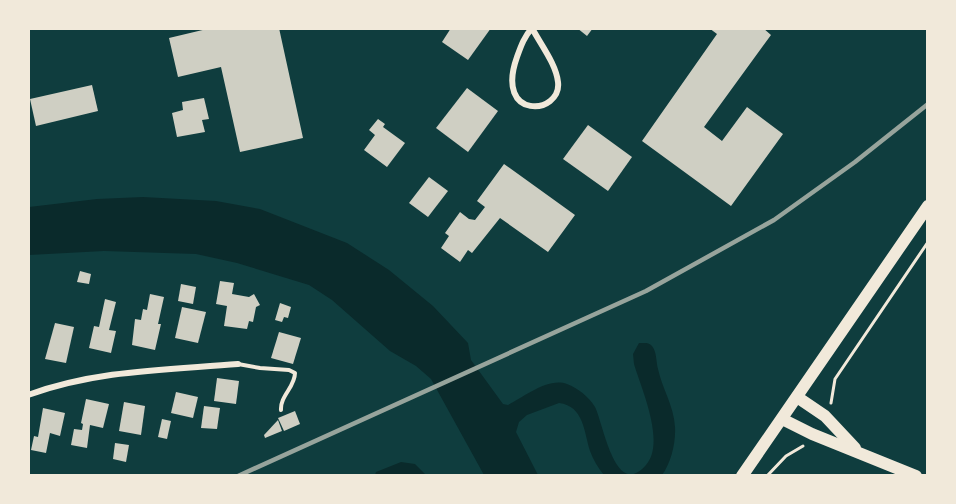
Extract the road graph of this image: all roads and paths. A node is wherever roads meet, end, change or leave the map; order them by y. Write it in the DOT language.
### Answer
graph roads {
  1 [pos="532,28"];
  2 [pos="927,206"];
  3 [pos="927,242"];
  4 [pos="238,364"];
  5 [pos="28,395"];
  6 [pos="797,397"];
  7 [pos="281,410"];
  8 [pos="825,416"];
  9 [pos="782,419"];
  10 [pos="812,434"];
  11 [pos="858,451"];
  12 [pos="742,476"];
  13 [pos="767,476"];
  14 [pos="916,476"];
  1 -- 1 [label="street"];
  2 -- 6 [label="main road"];
  3 -- 8 [label="path"];
  4 -- 5 [label="street"];
  4 -- 7 [label="lane"];
  6 -- 8 [label="main road"];
  6 -- 9 [label="main road"];
  8 -- 11 [label="main road"];
  9 -- 10 [label="main road"];
  9 -- 12 [label="main road"];
  10 -- 11 [label="main road"];
  10 -- 13 [label="path"];
  11 -- 14 [label="main road"];
}
